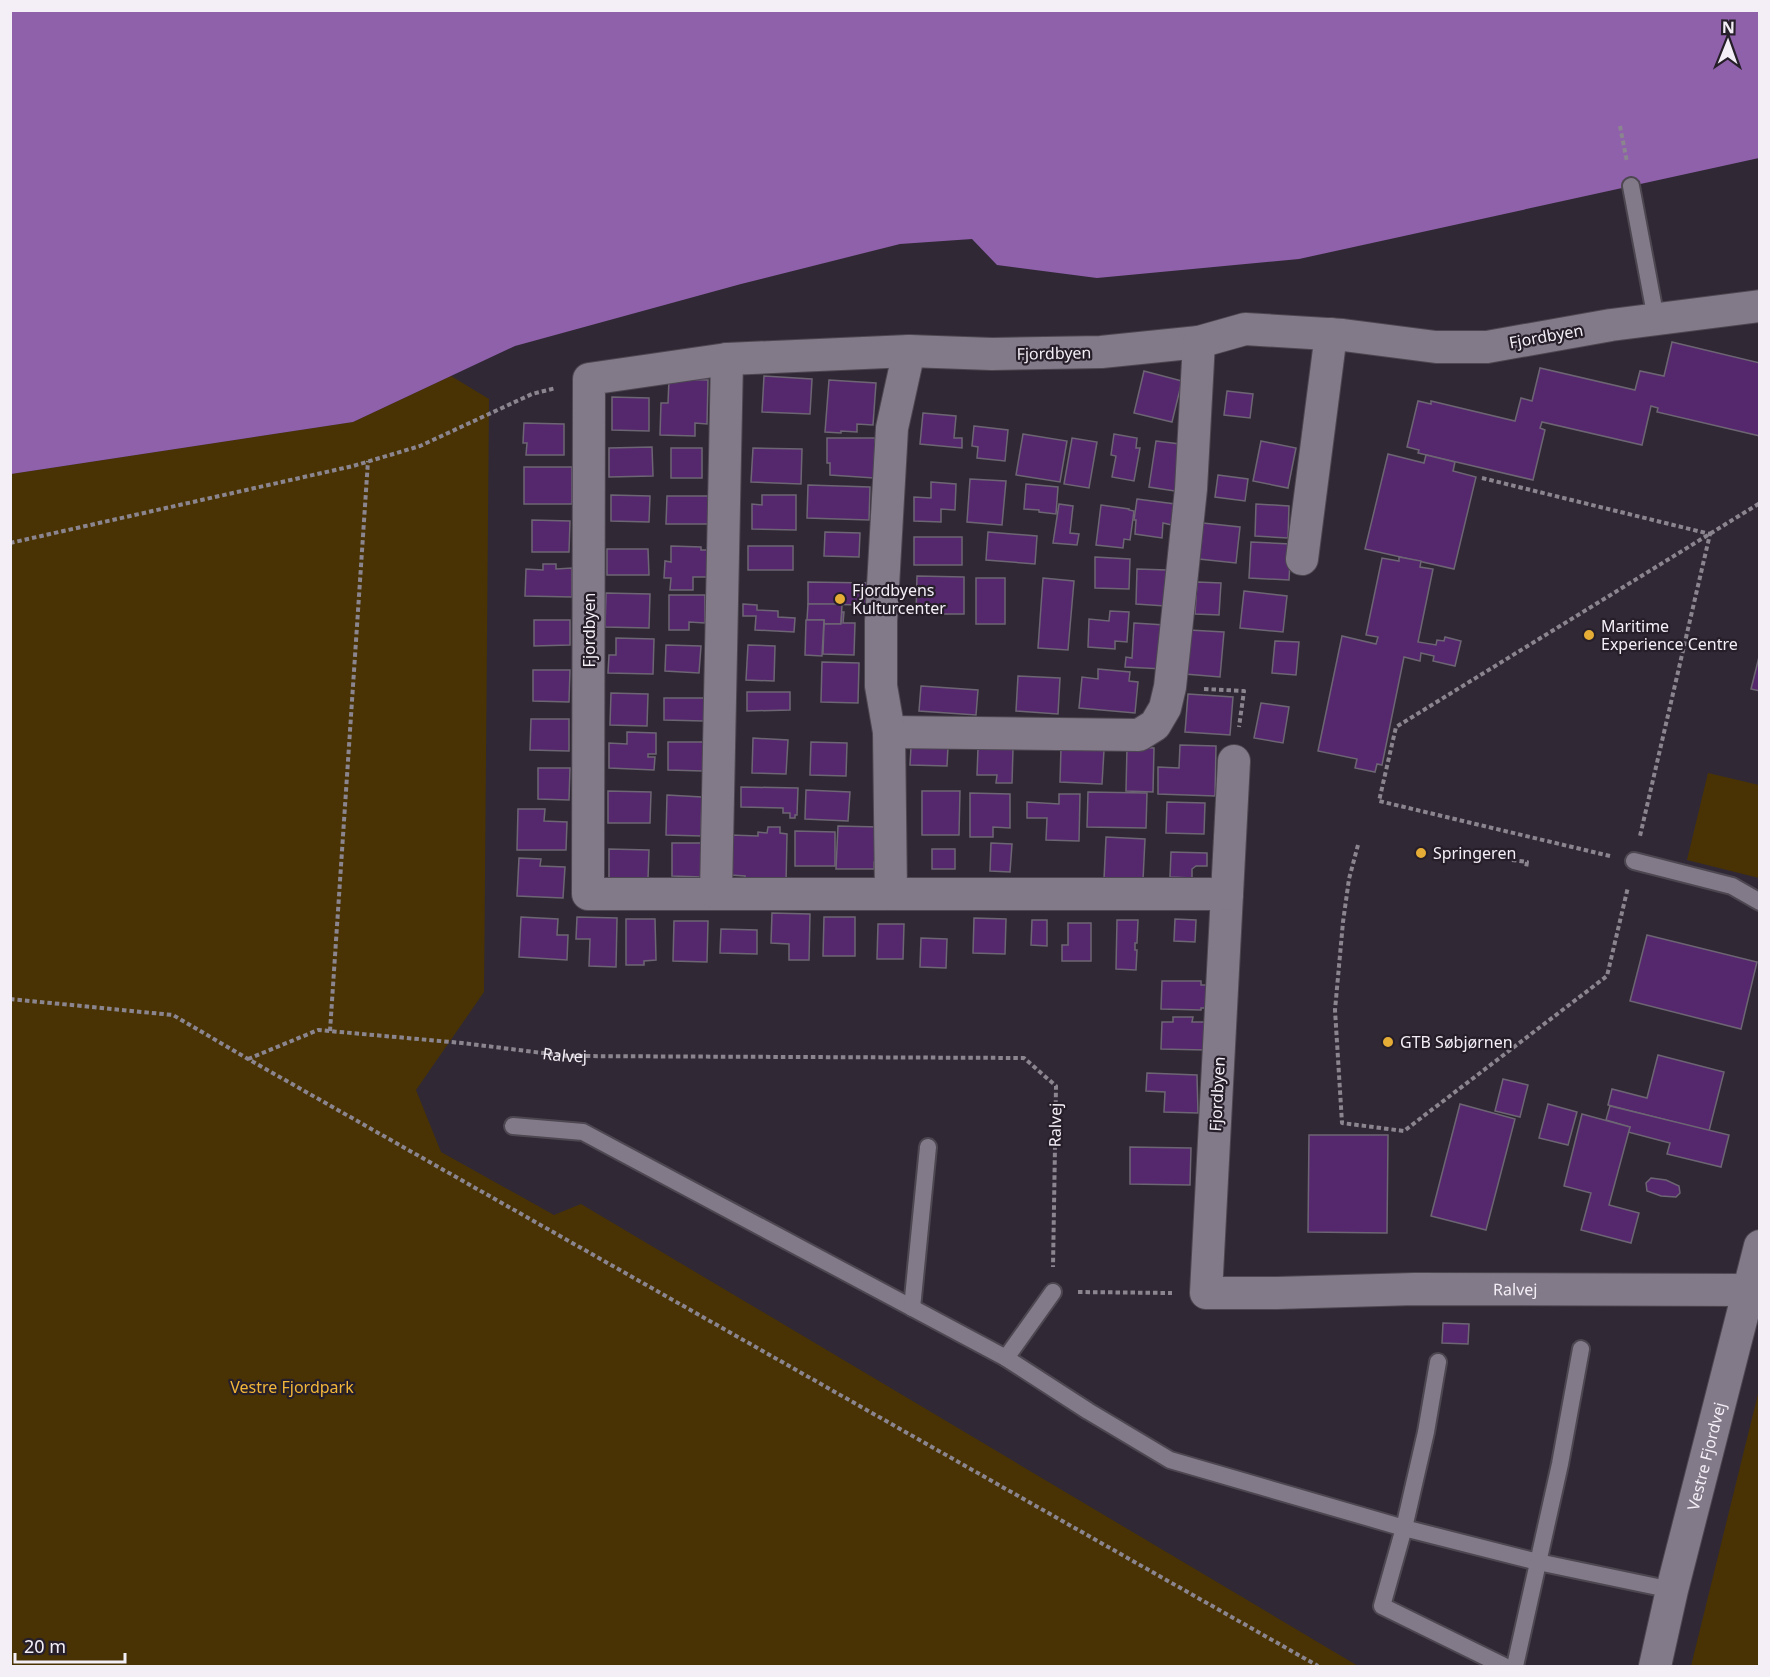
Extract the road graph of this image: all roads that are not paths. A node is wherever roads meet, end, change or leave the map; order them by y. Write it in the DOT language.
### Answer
graph roads {
  1 [pos="1631,186"];
  2 [pos="1760,306"];
  3 [pos="1656,319"];
  4 [pos="1331,334"];
  5 [pos="1199,342"];
  6 [pos="909,351"];
  7 [pos="728,359"];
  8 [pos="1302,559"];
  9 [pos="889,732"];
  10 [pos="1234,761"];
  11 [pos="1634,861"];
  12 [pos="716,893"];
  13 [pos="891,894"];
  14 [pos="1227,894"];
  15 [pos="1760,902"];
  16 [pos="513,1126"];
  17 [pos="928,1147"];
  18 [pos="1760,1246"];
  19 [pos="1755,1291"];
  20 [pos="1053,1292"];
  21 [pos="1206,1293"];
  22 [pos="912,1308"];
  23 [pos="1581,1349"];
  24 [pos="1006,1358"];
  25 [pos="1438,1362"];
  26 [pos="1404,1528"];
  27 [pos="1538,1562"];
  28 [pos="1672,1590"];
  29 [pos="1504,1666"];
  30 [pos="1515,1666"];
  31 [pos="1654,1666"];
  1 -- 3 [label="lane"];
  2 -- 3 [label="street, Fjordbyen"];
  3 -- 4 [label="street, Fjordbyen"];
  4 -- 5 [label="street, Fjordbyen"];
  4 -- 8 [label="street"];
  5 -- 6 [label="street, Fjordbyen"];
  5 -- 9 [label="street"];
  6 -- 7 [label="street, Fjordbyen"];
  6 -- 9 [label="street"];
  7 -- 12 [label="street"];
  7 -- 12 [label="street, Fjordbyen"];
  9 -- 13 [label="street"];
  10 -- 14 [label="street, Fjordbyen"];
  11 -- 15 [label="lane"];
  12 -- 13 [label="street, Fjordbyen"];
  13 -- 14 [label="street, Fjordbyen"];
  14 -- 21 [label="street, Fjordbyen"];
  16 -- 22 [label="lane"];
  17 -- 22 [label="lane"];
  18 -- 19 [label="street, Vestre Fjordvej"];
  19 -- 21 [label="street, Ralvej"];
  19 -- 28 [label="street, Vestre Fjordvej"];
  20 -- 24 [label="lane"];
  22 -- 24 [label="lane"];
  23 -- 27 [label="lane"];
  24 -- 26 [label="lane"];
  25 -- 26 [label="lane"];
  26 -- 27 [label="lane"];
  26 -- 29 [label="lane"];
  27 -- 28 [label="lane"];
  27 -- 30 [label="lane"];
  28 -- 31 [label="street, Vestre Fjordvej"];
}
